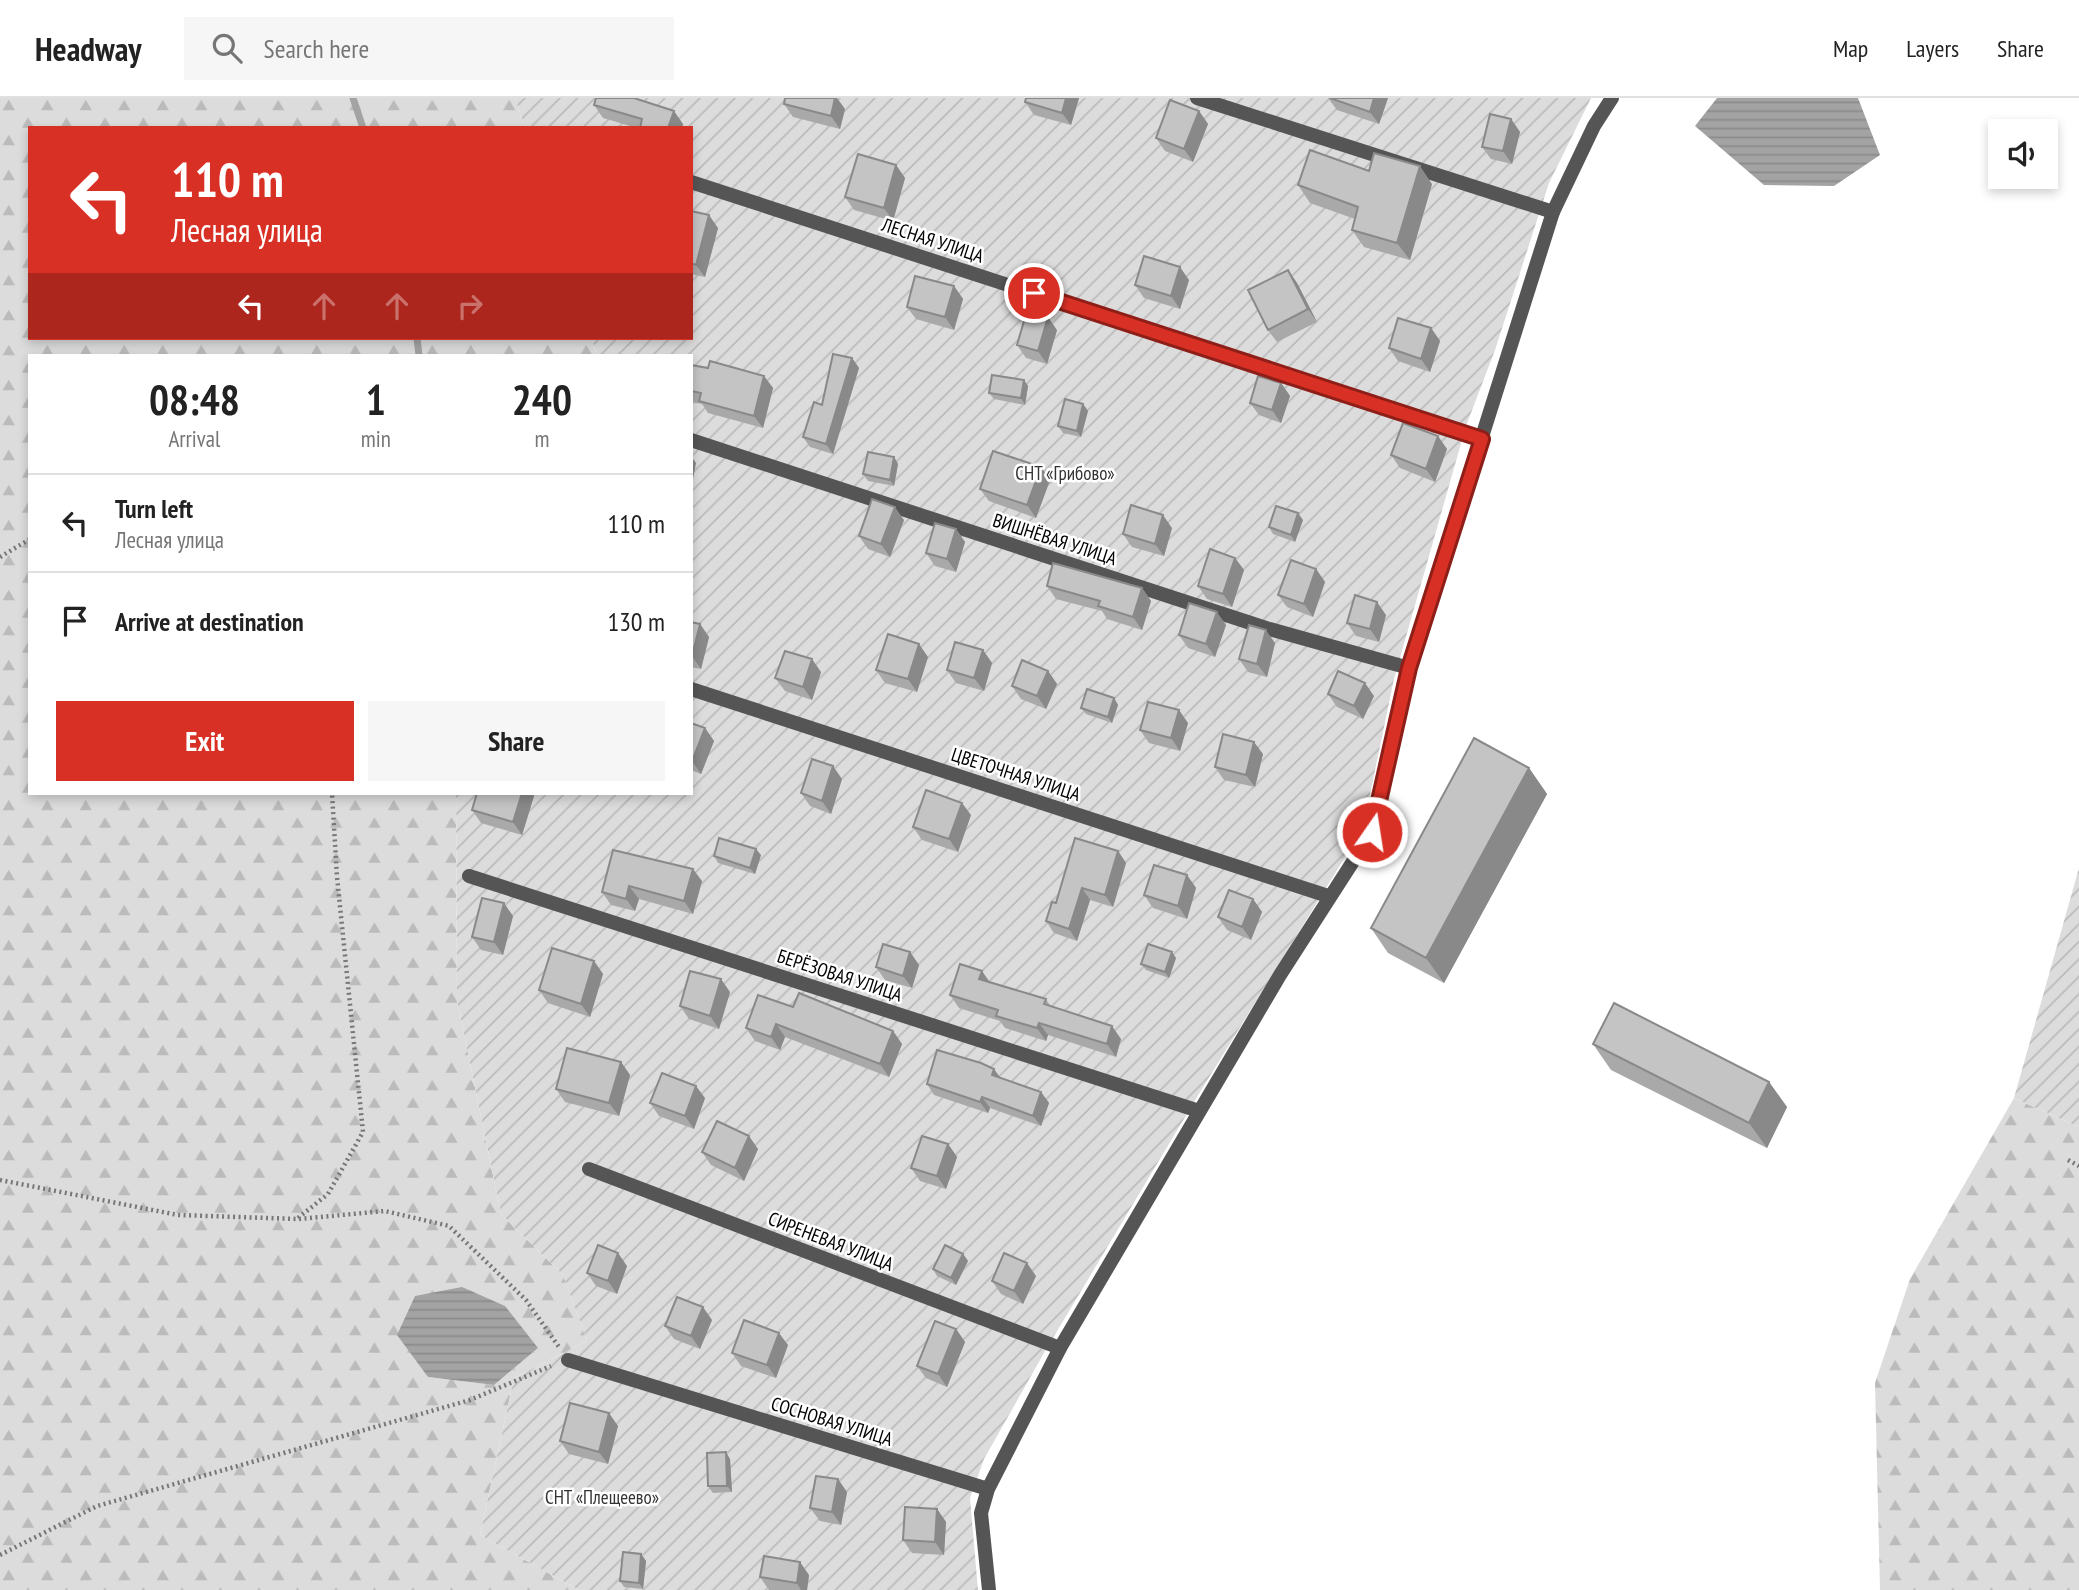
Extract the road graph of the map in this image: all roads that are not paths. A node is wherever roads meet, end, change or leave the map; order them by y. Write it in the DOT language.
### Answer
graph roads {
  1 [pos="1197,98"];
  2 [pos="1612,98"];
  3 [pos="693,182"];
  4 [pos="1553,212"];
  5 [pos="1482,439"];
  6 [pos="693,441"];
  7 [pos="1409,668"];
  8 [pos="693,690"];
  9 [pos="469,876"];
  10 [pos="1328,896"];
  11 [pos="1199,1111"];
  12 [pos="589,1169"];
  13 [pos="1060,1348"];
  14 [pos="568,1360"];
  15 [pos="988,1489"];
  16 [pos="989,1590"];
  1 -- 4 [label="street"];
  2 -- 4 [label="street"];
  3 -- 5 [label="street, ЛЕСНАЯ УЛИЦА"];
  4 -- 5 [label="street"];
  5 -- 7 [label="street"];
  6 -- 7 [label="street, ВИШНЁВАЯ УЛИЦА"];
  7 -- 10 [label="street"];
  8 -- 10 [label="street, ЦВЕТОЧНАЯ УЛИЦА"];
  9 -- 11 [label="street, БЕРЁЗОВАЯ УЛИЦА"];
  10 -- 11 [label="street"];
  11 -- 13 [label="street"];
  12 -- 13 [label="street, СИРЕНЕВАЯ УЛИЦА"];
  13 -- 15 [label="street"];
  14 -- 15 [label="street, СОСНОВАЯ УЛИЦА"];
  15 -- 16 [label="street"];
}
